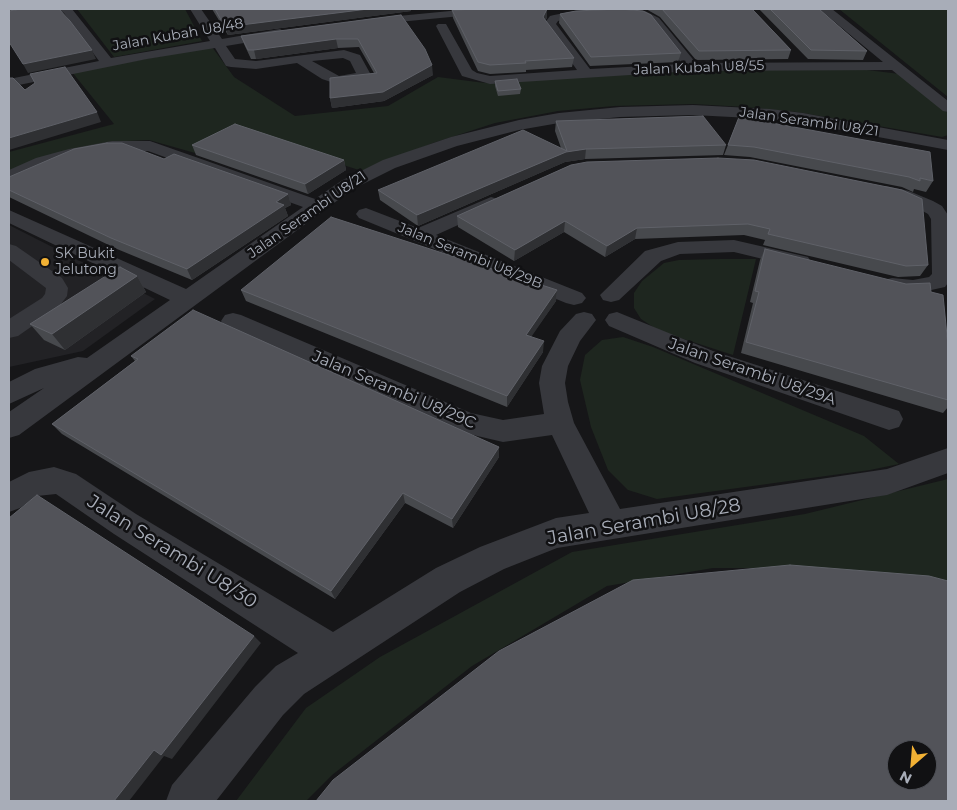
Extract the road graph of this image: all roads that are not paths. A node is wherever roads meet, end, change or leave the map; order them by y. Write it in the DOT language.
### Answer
graph roads {
  1 [pos="63,9"];
  2 [pos="196,9"];
  3 [pos="503,9"];
  4 [pos="825,9"];
  5 [pos="415,12"];
  6 [pos="354,24"];
  7 [pos="442,26"];
  8 [pos="296,31"];
  9 [pos="218,42"];
  10 [pos="791,52"];
  11 [pos="299,59"];
  12 [pos="107,62"];
  13 [pos="803,65"];
  14 [pos="898,66"];
  15 [pos="692,68"];
  16 [pos="56,73"];
  17 [pos="586,73"];
  18 [pos="9,83"];
  19 [pos="9,97"];
  20 [pos="948,108"];
  21 [pos="948,145"];
  22 [pos="9,176"];
  23 [pos="868,188"];
  24 [pos="509,194"];
  25 [pos="317,206"];
  26 [pos="366,214"];
  27 [pos="9,216"];
  28 [pos="419,235"];
  29 [pos="9,250"];
  30 [pos="821,267"];
  31 [pos="869,280"];
  32 [pos="188,299"];
  33 [pos="614,308"];
  34 [pos="579,309"];
  35 [pos="234,321"];
  36 [pos="9,330"];
  37 [pos="93,368"];
  38 [pos="9,394"];
  39 [pos="889,419"];
  40 [pos="560,423"];
  41 [pos="9,427"];
  42 [pos="948,460"];
  43 [pos="9,498"];
  44 [pos="611,524"];
  45 [pos="332,652"];
  46 [pos="188,801"];
  1 -- 12 [label="street"];
  2 -- 9 [label="street"];
  3 -- 5 [label="street"];
  4 -- 14 [label="street"];
  5 -- 6 [label="street"];
  7 -- 17 [label="street, Jalan Kubah U8/55"];
  8 -- 9 [label="street, Jalan Kubah U8/48"];
  9 -- 11 [label="street"];
  9 -- 12 [label="street, Jalan Kubah U8/48"];
  10 -- 13 [label="street"];
  12 -- 16 [label="street, Jalan Kubah U8/48"];
  13 -- 14 [label="street, Jalan Kubah U8/55"];
  13 -- 15 [label="street, Jalan Kubah U8/55"];
  14 -- 20 [label="street"];
  15 -- 17 [label="street, Jalan Kubah U8/55"];
  15 -- 17 [label="street"];
  16 -- 18 [label="street, Jalan Kubah U8/48"];
  16 -- 19 [label="street"];
  21 -- 25 [label="street, Jalan Serambi U8/21"];
  22 -- 25 [label="street"];
  23 -- 31 [label="street"];
  24 -- 28 [label="street"];
  25 -- 32 [label="street, Jalan Serambi U8/21"];
  26 -- 28 [label="street, Jalan Serambi U8/29B"];
  27 -- 32 [label="street"];
  28 -- 34 [label="street, Jalan Serambi U8/29B"];
  29 -- 36 [label="street"];
  30 -- 33 [label="street"];
  32 -- 37 [label="street, Jalan Serambi U8/21"];
  33 -- 34 [label="street, Jalan Serambi U8/29B"];
  33 -- 34 [label="street"];
  33 -- 39 [label="street, Jalan Serambi U8/29A"];
  34 -- 40 [label="street"];
  35 -- 40 [label="street, Jalan Serambi U8/29C"];
  37 -- 38 [label="street"];
  37 -- 41 [label="street, Jalan Serambi U8/21"];
  40 -- 44 [label="street"];
  42 -- 44 [label="street, Jalan Serambi U8/28"];
  43 -- 45 [label="street, Jalan Serambi U8/30"];
  44 -- 45 [label="street, Jalan Serambi U8/28"];
  45 -- 46 [label="street, Jalan Serambi U8/28"];
}
